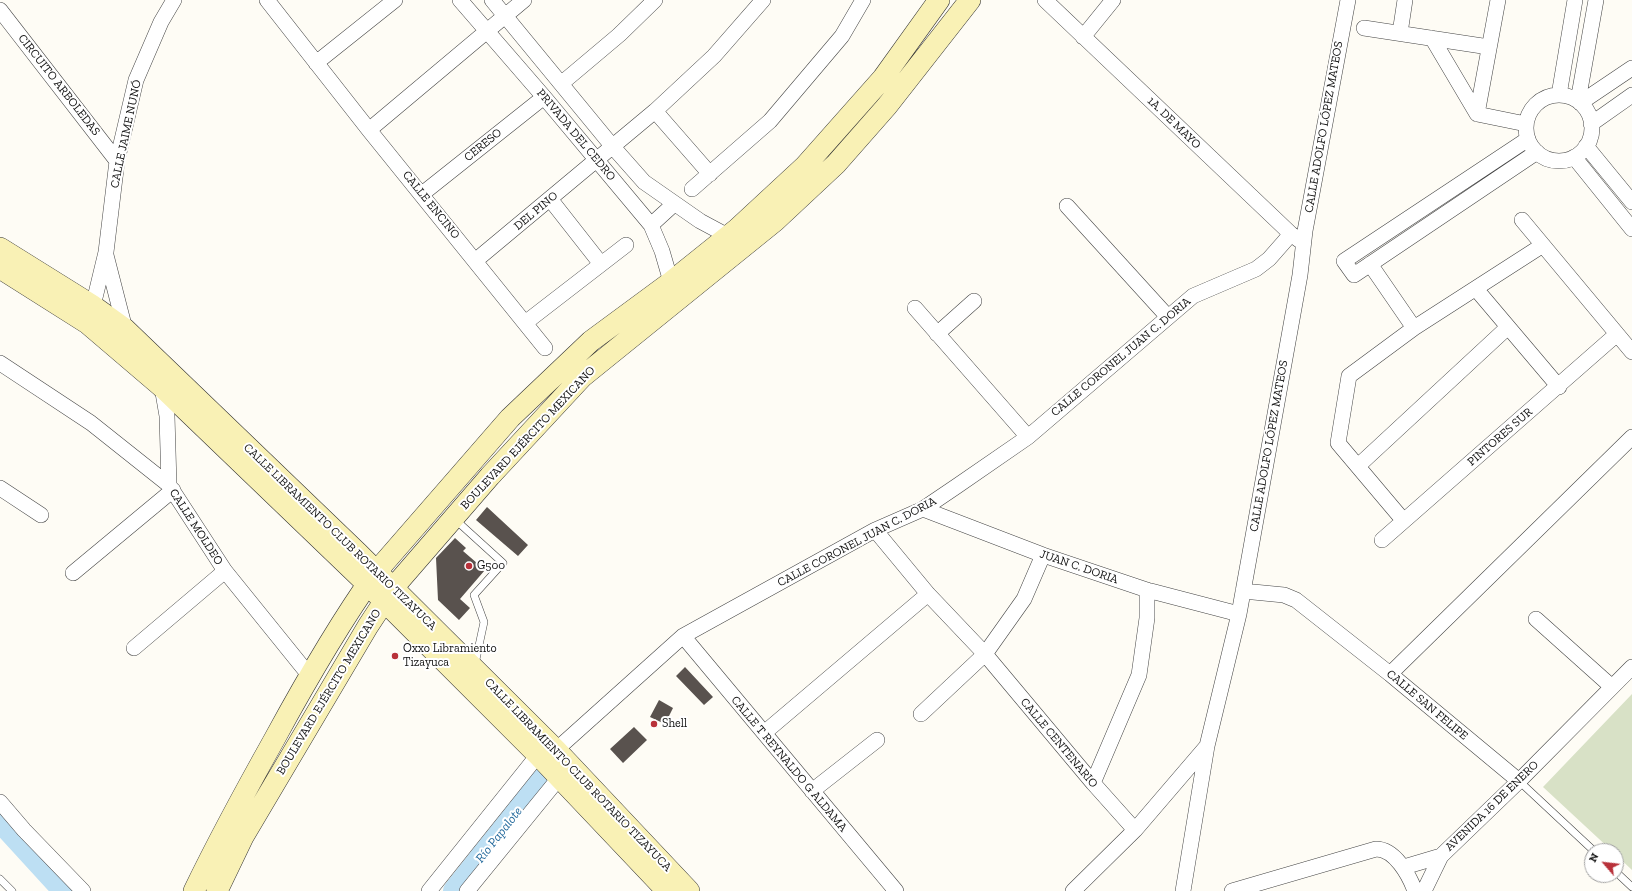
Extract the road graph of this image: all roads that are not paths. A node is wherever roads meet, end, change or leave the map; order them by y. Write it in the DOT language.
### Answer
graph roads {
  1 [pos="174,0"];
  2 [pos="267,0"];
  3 [pos="394,0"];
  4 [pos="460,0"];
  5 [pos="492,0"];
  6 [pos="524,0"];
  7 [pos="655,0"];
  8 [pos="763,0"];
  9 [pos="863,0"];
  10 [pos="939,0"];
  11 [pos="970,0"];
  12 [pos="1045,0"];
  13 [pos="1113,0"];
  14 [pos="1348,0"];
  15 [pos="1405,0"];
  16 [pos="1498,0"];
  17 [pos="1576,0"];
  18 [pos="1596,0"];
  19 [pos="0,10"];
  20 [pos="506,15"];
  21 [pos="1364,28"];
  22 [pos="487,31"];
  23 [pos="1400,33"];
  24 [pos="1083,37"];
  25 [pos="1432,38"];
  26 [pos="1489,47"];
  27 [pos="316,63"];
  28 [pos="1632,68"];
  29 [pos="562,84"];
  30 [pos="1559,95"];
  31 [pos="1632,95"];
  32 [pos="544,96"];
  33 [pos="1579,102"];
  34 [pos="655,111"];
  35 [pos="1477,114"];
  36 [pos="1526,124"];
  37 [pos="1591,124"];
  38 [pos="369,130"];
  39 [pos="1528,139"];
  40 [pos="1586,146"];
  41 [pos="613,147"];
  42 [pos="1537,152"];
  43 [pos="1574,157"];
  44 [pos="596,160"];
  45 [pos="117,161"];
  46 [pos="710,174"];
  47 [pos="644,182"];
  48 [pos="692,189"];
  49 [pos="422,194"];
  50 [pos="627,197"];
  51 [pos="550,199"];
  52 [pos="1632,202"];
  53 [pos="674,204"];
  54 [pos="1067,206"];
  55 [pos="1522,220"];
  56 [pos="651,224"];
  57 [pos="1632,228"];
  58 [pos="1291,234"];
  59 [pos="728,236"];
  60 [pos="1304,243"];
  61 [pos="626,245"];
  62 [pos="1543,245"];
  63 [pos="0,248"];
  64 [pos="106,252"];
  65 [pos="475,261"];
  66 [pos="602,264"];
  67 [pos="1370,264"];
  68 [pos="0,268"];
  69 [pos="671,282"];
  70 [pos="1476,289"];
  71 [pos="974,301"];
  72 [pos="93,306"];
  73 [pos="915,308"];
  74 [pos="1168,317"];
  75 [pos="525,323"];
  76 [pos="1508,327"];
  77 [pos="1414,328"];
  78 [pos="125,329"];
  79 [pos="937,334"];
  80 [pos="1617,334"];
  81 [pos="545,348"];
  82 [pos="1632,352"];
  83 [pos="0,363"];
  84 [pos="162,387"];
  85 [pos="1559,387"];
  86 [pos="1028,437"];
  87 [pos="1632,437"];
  88 [pos="1358,466"];
  89 [pos="171,487"];
  90 [pos="0,488"];
  91 [pos="922,508"];
  92 [pos="457,514"];
  93 [pos="41,516"];
  94 [pos="1404,520"];
  95 [pos="875,530"];
  96 [pos="1382,540"];
  97 [pos="1043,556"];
  98 [pos="225,571"];
  99 [pos="73,573"];
  100 [pos="372,578"];
  101 [pos="1147,590"];
  102 [pos="1243,591"];
  103 [pos="388,594"];
  104 [pos="928,594"];
  105 [pos="1239,614"];
  106 [pos="1536,619"];
  107 [pos="683,636"];
  108 [pos="134,648"];
  109 [pos="985,654"];
  110 [pos="1632,666"];
  111 [pos="474,668"];
  112 [pos="1390,674"];
  113 [pos="310,675"];
  114 [pos="1612,687"];
  115 [pos="920,714"];
  116 [pos="764,733"];
  117 [pos="877,740"];
  118 [pos="1207,746"];
  119 [pos="547,752"];
  120 [pos="559,778"];
  121 [pos="1519,781"];
  122 [pos="1092,783"];
  123 [pos="812,791"];
  124 [pos="0,802"];
  125 [pos="226,826"];
  126 [pos="1135,830"];
  127 [pos="243,838"];
  128 [pos="1585,843"];
  129 [pos="1441,856"];
  130 [pos="1404,867"];
  131 [pos="0,879"];
  132 [pos="1624,880"];
  133 [pos="1632,887"];
  134 [pos="12,891"];
  135 [pos="83,891"];
  136 [pos="194,891"];
  137 [pos="217,891"];
  138 [pos="429,891"];
  139 [pos="467,891"];
  140 [pos="666,891"];
  141 [pos="689,891"];
  142 [pos="896,891"];
  143 [pos="1074,891"];
  144 [pos="1183,891"];
  145 [pos="1232,891"];
  146 [pos="1415,891"];
  147 [pos="1424,891"];
  1 -- 45 [label="street, CALLE JAIME NUNÓ"];
  2 -- 27 [label="street, CALLE ENCINO"];
  3 -- 27 [label="street"];
  4 -- 22 [label="street, PRIVADA DEL CEDRO"];
  5 -- 20 [label="street, PRIVADA DEL CEDRO"];
  6 -- 20 [label="street"];
  7 -- 29 [label="street"];
  8 -- 34 [label="street, PRIVADA DEL CEDRO"];
  9 -- 46 [label="street"];
  10 -- 59 [label="main road, BOULEVARD EJÉRCITO MEXICANO"];
  11 -- 92 [label="main road, BOULEVARD EJÉRCITO MEXICANO"];
  12 -- 24 [label="street, 1A. DE MAYO"];
  13 -- 24 [label="street"];
  14 -- 60 [label="street, CALLE ADOLFO LÓPEZ MATEOS"];
  15 -- 23 [label="street"];
  16 -- 26 [label="street"];
  17 -- 30 [label="street"];
  18 -- 33 [label="street"];
  19 -- 45 [label="street, CIRCUITO ARBOLEDAS"];
  20 -- 22 [label="street"];
  20 -- 29 [label="street, PRIVADA DEL CEDRO"];
  21 -- 23 [label="street"];
  22 -- 32 [label="street, PRIVADA DEL CEDRO"];
  22 -- 38 [label="street"];
  23 -- 25 [label="street"];
  24 -- 58 [label="street, 1A. DE MAYO"];
  25 -- 26 [label="street"];
  25 -- 35 [label="street"];
  26 -- 35 [label="street"];
  27 -- 38 [label="street, CALLE ENCINO"];
  28 -- 33 [label="street"];
  29 -- 41 [label="street, PRIVADA DEL CEDRO"];
  30 -- 33 [label="street"];
  30 -- 36 [label="street"];
  31 -- 37 [label="street"];
  32 -- 44 [label="street, PRIVADA DEL CEDRO"];
  32 -- 49 [label="street, CERESO"];
  33 -- 37 [label="street"];
  34 -- 41 [label="street, PRIVADA DEL CEDRO"];
  34 -- 46 [label="street"];
  35 -- 36 [label="street"];
  36 -- 39 [label="street"];
  37 -- 40 [label="street"];
  38 -- 49 [label="street, CALLE ENCINO"];
  39 -- 42 [label="street"];
  39 -- 67 [label="street"];
  40 -- 43 [label="street"];
  40 -- 52 [label="street"];
  41 -- 44 [label="street, DEL PINO"];
  41 -- 47 [label="street, PRIVADA DEL CEDRO"];
  42 -- 43 [label="street"];
  42 -- 67 [label="street"];
  43 -- 57 [label="street"];
  44 -- 50 [label="street, PRIVADA DEL CEDRO"];
  44 -- 51 [label="street, DEL PINO"];
  45 -- 64 [label="street, CALLE JAIME NUNÓ"];
  46 -- 48 [label="street"];
  47 -- 50 [label="street"];
  47 -- 53 [label="street, PRIVADA DEL CEDRO"];
  49 -- 65 [label="street, CALLE ENCINO"];
  50 -- 56 [label="street, PRIVADA DEL CEDRO"];
  51 -- 65 [label="street, DEL PINO"];
  51 -- 66 [label="street"];
  53 -- 56 [label="street"];
  53 -- 59 [label="street, PRIVADA DEL CEDRO"];
  54 -- 74 [label="street"];
  55 -- 62 [label="street"];
  56 -- 69 [label="street, PRIVADA DEL CEDRO"];
  58 -- 60 [label="street, 1A. DE MAYO"];
  58 -- 74 [label="street, CALLE CORONEL JUAN C. DORIA"];
  59 -- 69 [label="main road, BOULEVARD EJÉRCITO MEXICANO"];
  60 -- 102 [label="street, CALLE ADOLFO LÓPEZ MATEOS"];
  61 -- 66 [label="street"];
  62 -- 70 [label="street"];
  62 -- 80 [label="street"];
  63 -- 72 [label="main road, CALLE LIBRAMIENTO CLUB ROTARIO TIZAYUCA"];
  64 -- 72 [label="street, CALLE JAIME NUNÓ"];
  64 -- 78 [label="street, CALLE JAIME NUNÓ"];
  65 -- 75 [label="street, CALLE ENCINO"];
  66 -- 75 [label="street"];
  67 -- 77 [label="street"];
  68 -- 84 [label="main road, CALLE LIBRAMIENTO CLUB ROTARIO TIZAYUCA"];
  69 -- 100 [label="main road, BOULEVARD EJÉRCITO MEXICANO"];
  70 -- 76 [label="street"];
  70 -- 77 [label="street"];
  71 -- 79 [label="street"];
  72 -- 78 [label="main road, CALLE LIBRAMIENTO CLUB ROTARIO TIZAYUCA"];
  73 -- 79 [label="street"];
  74 -- 86 [label="street, CALLE CORONEL JUAN C. DORIA"];
  75 -- 81 [label="street, CALLE ENCINO"];
  76 -- 85 [label="street"];
  76 -- 88 [label="street"];
  77 -- 88 [label="street"];
  78 -- 100 [label="main road, CALLE LIBRAMIENTO CLUB ROTARIO TIZAYUCA"];
  79 -- 86 [label="street"];
  80 -- 82 [label="street"];
  80 -- 85 [label="street, PINTORES SUR"];
  83 -- 89 [label="street, CALLE MOLDEO"];
  84 -- 89 [label="street"];
  84 -- 100 [label="main road, CALLE LIBRAMIENTO CLUB ROTARIO TIZAYUCA"];
  85 -- 94 [label="street, PINTORES SUR"];
  86 -- 91 [label="street, CALLE CORONEL JUAN C. DORIA"];
  87 -- 112 [label="street"];
  88 -- 94 [label="street"];
  89 -- 98 [label="street, CALLE MOLDEO"];
  89 -- 99 [label="street"];
  90 -- 93 [label="street"];
  91 -- 95 [label="street, CALLE CORONEL JUAN C. DORIA"];
  91 -- 97 [label="street, JUAN C. DORIA"];
  92 -- 103 [label="main road, BOULEVARD EJÉRCITO MEXICANO"];
  92 -- 111 [label="lane"];
  94 -- 96 [label="street, PINTORES SUR"];
  95 -- 104 [label="street, CALLE CENTENARIO"];
  95 -- 107 [label="street, CALLE CORONEL JUAN C. DORIA"];
  97 -- 101 [label="street, JUAN C. DORIA"];
  97 -- 109 [label="street"];
  98 -- 108 [label="street"];
  98 -- 113 [label="street, CALLE MOLDEO"];
  100 -- 103 [label="main road, CALLE LIBRAMIENTO CLUB ROTARIO TIZAYUCA"];
  100 -- 113 [label="main road, BOULEVARD EJÉRCITO MEXICANO"];
  101 -- 105 [label="street, JUAN C. DORIA"];
  101 -- 122 [label="street"];
  102 -- 105 [label="street, CALLE ADOLFO LÓPEZ MATEOS"];
  102 -- 112 [label="street, CALLE SAN FELIPE"];
  103 -- 111 [label="main road, CALLE LIBRAMIENTO CLUB ROTARIO TIZAYUCA"];
  103 -- 119 [label="main road, CALLE LIBRAMIENTO CLUB ROTARIO TIZAYUCA"];
  103 -- 127 [label="main road, BOULEVARD EJÉRCITO MEXICANO"];
  104 -- 109 [label="street, CALLE CENTENARIO"];
  104 -- 116 [label="street"];
  105 -- 118 [label="street, CALLE ADOLFO LÓPEZ MATEOS"];
  106 -- 114 [label="street"];
  107 -- 116 [label="street, CALLE T REYNALDO G ALDAMA"];
  107 -- 119 [label="street, CALLE CORONEL JUAN C. DORIA"];
  109 -- 115 [label="street"];
  109 -- 122 [label="street, CALLE CENTENARIO"];
  110 -- 114 [label="street, AVENIDA 16 DE ENERO"];
  111 -- 119 [label="main road, CALLE LIBRAMIENTO CLUB ROTARIO TIZAYUCA"];
  112 -- 121 [label="street, CALLE SAN FELIPE"];
  113 -- 125 [label="main road, BOULEVARD EJÉRCITO MEXICANO"];
  114 -- 121 [label="street, AVENIDA 16 DE ENERO"];
  116 -- 123 [label="street, CALLE T REYNALDO G ALDAMA"];
  117 -- 123 [label="street"];
  118 -- 126 [label="street"];
  118 -- 144 [label="street, CALLE ADOLFO LÓPEZ MATEOS"];
  119 -- 120 [label="main road, CALLE LIBRAMIENTO CLUB ROTARIO TIZAYUCA"];
  119 -- 138 [label="street, CALLE CORONEL JUAN C. DORIA"];
  119 -- 141 [label="main road, CALLE LIBRAMIENTO CLUB ROTARIO TIZAYUCA"];
  120 -- 139 [label="street"];
  120 -- 140 [label="main road, CALLE LIBRAMIENTO CLUB ROTARIO TIZAYUCA"];
  121 -- 128 [label="lane, CALLE SAN FELIPE"];
  121 -- 129 [label="street, AVENIDA 16 DE ENERO"];
  122 -- 126 [label="street, CALLE CENTENARIO"];
  123 -- 142 [label="street, CALLE T REYNALDO G ALDAMA"];
  124 -- 135 [label="street"];
  125 -- 127 [label="main road"];
  125 -- 136 [label="main road, BOULEVARD EJÉRCITO MEXICANO"];
  126 -- 143 [label="street"];
  127 -- 137 [label="main road, BOULEVARD EJÉRCITO MEXICANO"];
  129 -- 130 [label="street, AVENIDA 16 DE ENERO"];
  129 -- 147 [label="street"];
  130 -- 145 [label="street"];
  130 -- 146 [label="street"];
  131 -- 134 [label="lane"];
  132 -- 133 [label="lane"];
}
